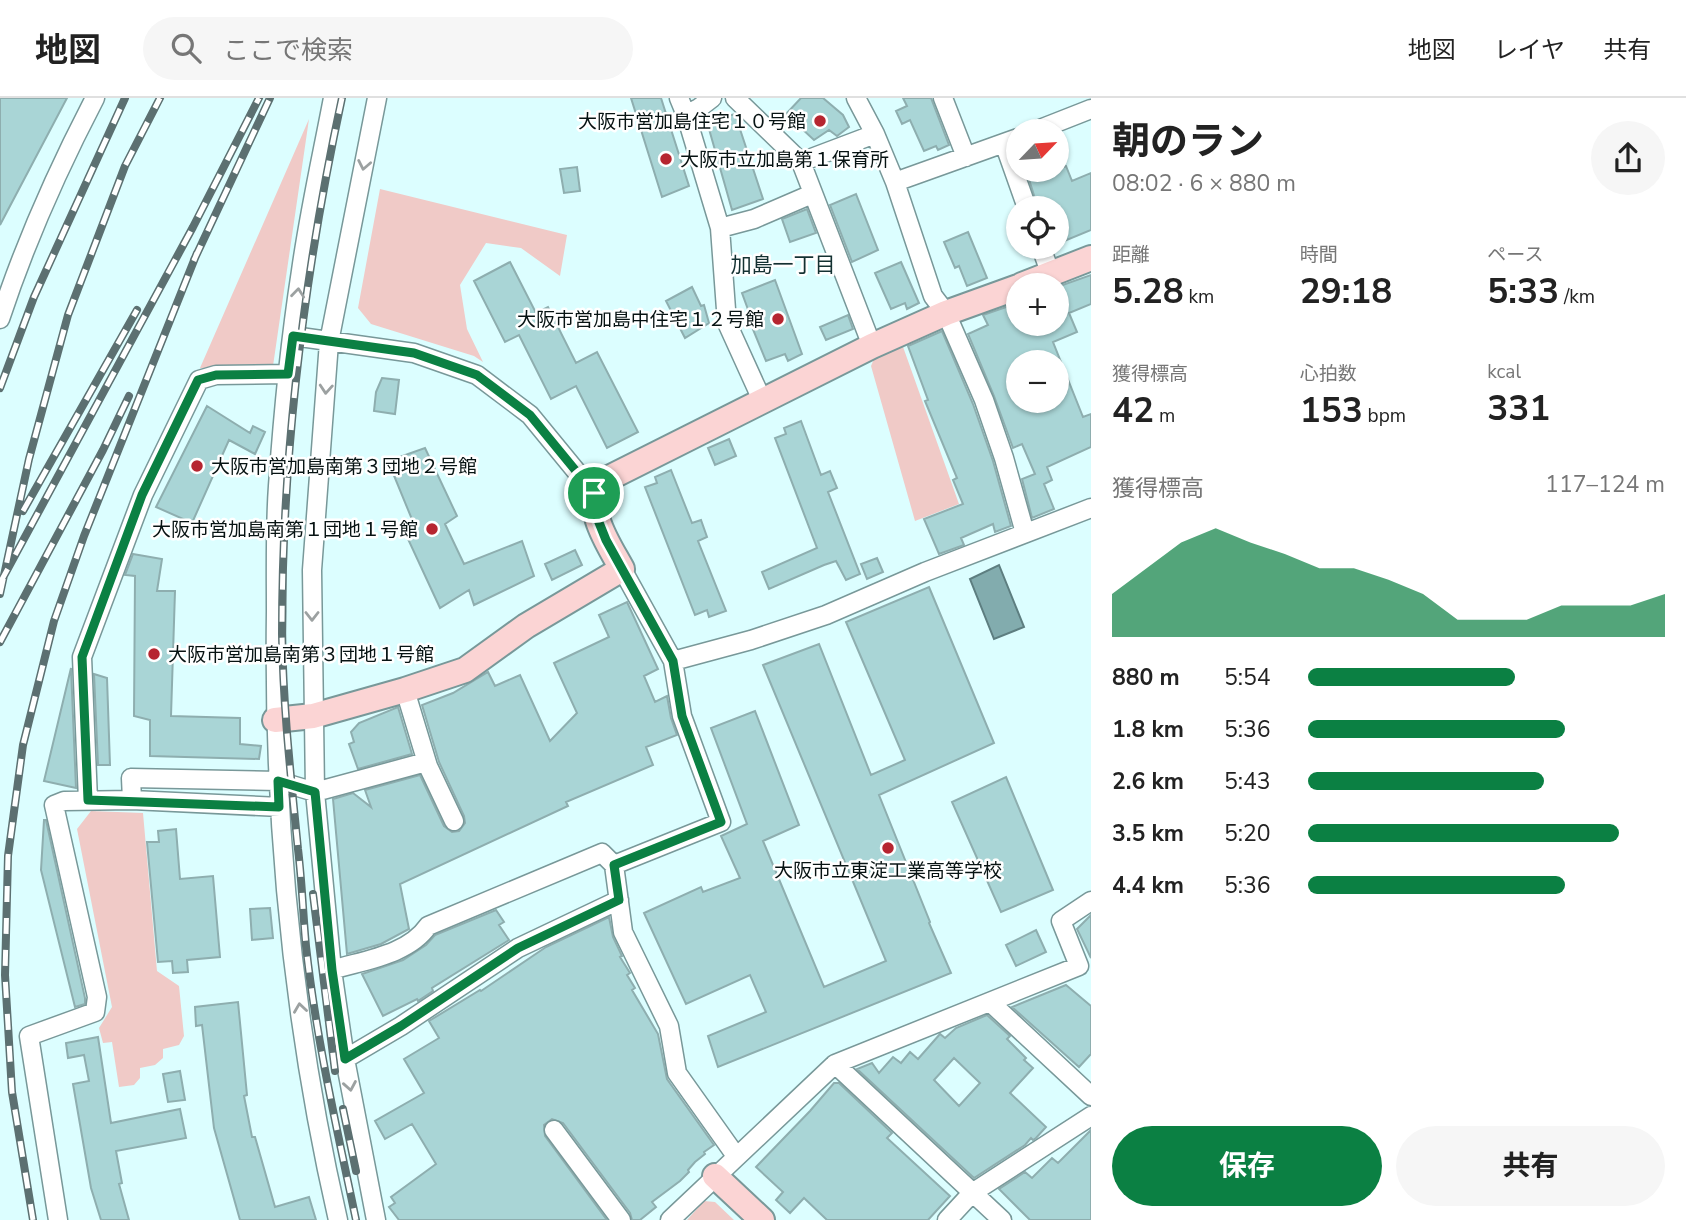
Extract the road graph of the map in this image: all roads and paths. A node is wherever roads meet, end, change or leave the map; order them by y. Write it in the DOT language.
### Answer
graph roads {
  1 [pos="95,98"];
  2 [pos="333,98"];
  3 [pos="377,98"];
  4 [pos="712,98"];
  5 [pos="735,98"];
  6 [pos="856,98"];
  7 [pos="943,98"];
  8 [pos="682,106"];
  9 [pos="1091,110"];
  10 [pos="1067,119"];
  11 [pos="875,134"];
  12 [pos="1006,143"];
  13 [pos="966,157"];
  14 [pos="802,162"];
  15 [pos="895,182"];
  16 [pos="812,194"];
  17 [pos="720,228"];
  18 [pos="1091,258"];
  19 [pos="1056,273"];
  20 [pos="1006,291"];
  21 [pos="946,313"];
  22 [pos="0,319"];
  23 [pos="293,336"];
  24 [pos="329,342"];
  25 [pos="872,346"];
  26 [pos="288,374"];
  27 [pos="762,400"];
  28 [pos="594,493"];
  29 [pos="1091,508"];
  30 [pos="1025,533"];
  31 [pos="622,569"];
  32 [pos="673,661"];
  33 [pos="405,690"];
  34 [pos="313,716"];
  35 [pos="275,720"];
  36 [pos="426,762"];
  37 [pos="204,780"];
  38 [pos="278,781"];
  39 [pos="315,792"];
  40 [pos="88,800"];
  41 [pos="132,800"];
  42 [pos="205,804"];
  43 [pos="279,807"];
  44 [pos="454,821"];
  45 [pos="614,865"];
  46 [pos="619,900"];
  47 [pos="1091,901"];
  48 [pos="332,970"];
  49 [pos="990,1002"];
  50 [pos="345,1059"];
  51 [pos="835,1064"];
  52 [pos="1091,1096"];
  53 [pos="1091,1116"];
  54 [pos="554,1130"];
  55 [pos="736,1156"];
  56 [pos="715,1176"];
  57 [pos="972,1193"];
  58 [pos="58,1220"];
  59 [pos="338,1220"];
  60 [pos="376,1220"];
  61 [pos="621,1220"];
  62 [pos="670,1220"];
  63 [pos="762,1220"];
  64 [pos="947,1220"];
  65 [pos="1002,1220"];
  1 -- 22 [label="street"];
  23 -- 2 [label="street, one-way"];
  3 -- 24 [label="street, one-way"];
  4 -- 8 [label="street"];
  5 -- 14 [label="street"];
  6 -- 11 [label="street"];
  7 -- 13 [label="street"];
  8 -- 17 [label="street"];
  9 -- 10 [label="street"];
  11 -- 14 [label="street"];
  11 -- 15 [label="street"];
  12 -- 13 [label="street"];
  13 -- 15 [label="street"];
  14 -- 16 [label="street"];
  15 -- 21 [label="street"];
  16 -- 17 [label="street"];
  16 -- 25 [label="street"];
  17 -- 27 [label="street"];
  18 -- 19 [label="street"];
  20 -- 21 [label="street"];
  21 -- 25 [label="street"];
  21 -- 30 [label="street"];
  23 -- 24 [label="street"];
  23 -- 26 [label="street"];
  24 -- 28 [label="street"];
  24 -- 34 [label="street, one-way"];
  25 -- 27 [label="street"];
  26 -- 35 [label="street"];
  26 -- 40 [label="street"];
  27 -- 28 [label="street"];
  28 -- 31 [label="street"];
  29 -- 30 [label="street"];
  30 -- 32 [label="street"];
  31 -- 32 [label="street"];
  31 -- 33 [label="street"];
  32 -- 45 [label="street"];
  33 -- 34 [label="street"];
  33 -- 36 [label="street"];
  34 -- 35 [label="street"];
  34 -- 39 [label="street"];
  35 -- 38 [label="street"];
  36 -- 39 [label="street"];
  36 -- 44 [label="street"];
  37 -- 38 [label="street"];
  37 -- 41 [label="street"];
  37 -- 42 [label="street"];
  38 -- 39 [label="street"];
  38 -- 43 [label="street"];
  39 -- 48 [label="street"];
  40 -- 41 [label="street"];
  40 -- 58 [label="street"];
  41 -- 42 [label="street"];
  42 -- 43 [label="street"];
  59 -- 43 [label="street, one-way"];
  45 -- 46 [label="street"];
  45 -- 48 [label="street"];
  46 -- 50 [label="street"];
  46 -- 55 [label="street"];
  47 -- 49 [label="street"];
  48 -- 50 [label="street"];
  49 -- 51 [label="street"];
  49 -- 52 [label="street"];
  50 -- 60 [label="street, one-way"];
  51 -- 55 [label="street"];
  51 -- 57 [label="street"];
  53 -- 57 [label="street"];
  54 -- 61 [label="street"];
  55 -- 56 [label="street"];
  56 -- 62 [label="street"];
  56 -- 63 [label="street"];
  57 -- 64 [label="street"];
  57 -- 65 [label="street"];
}
